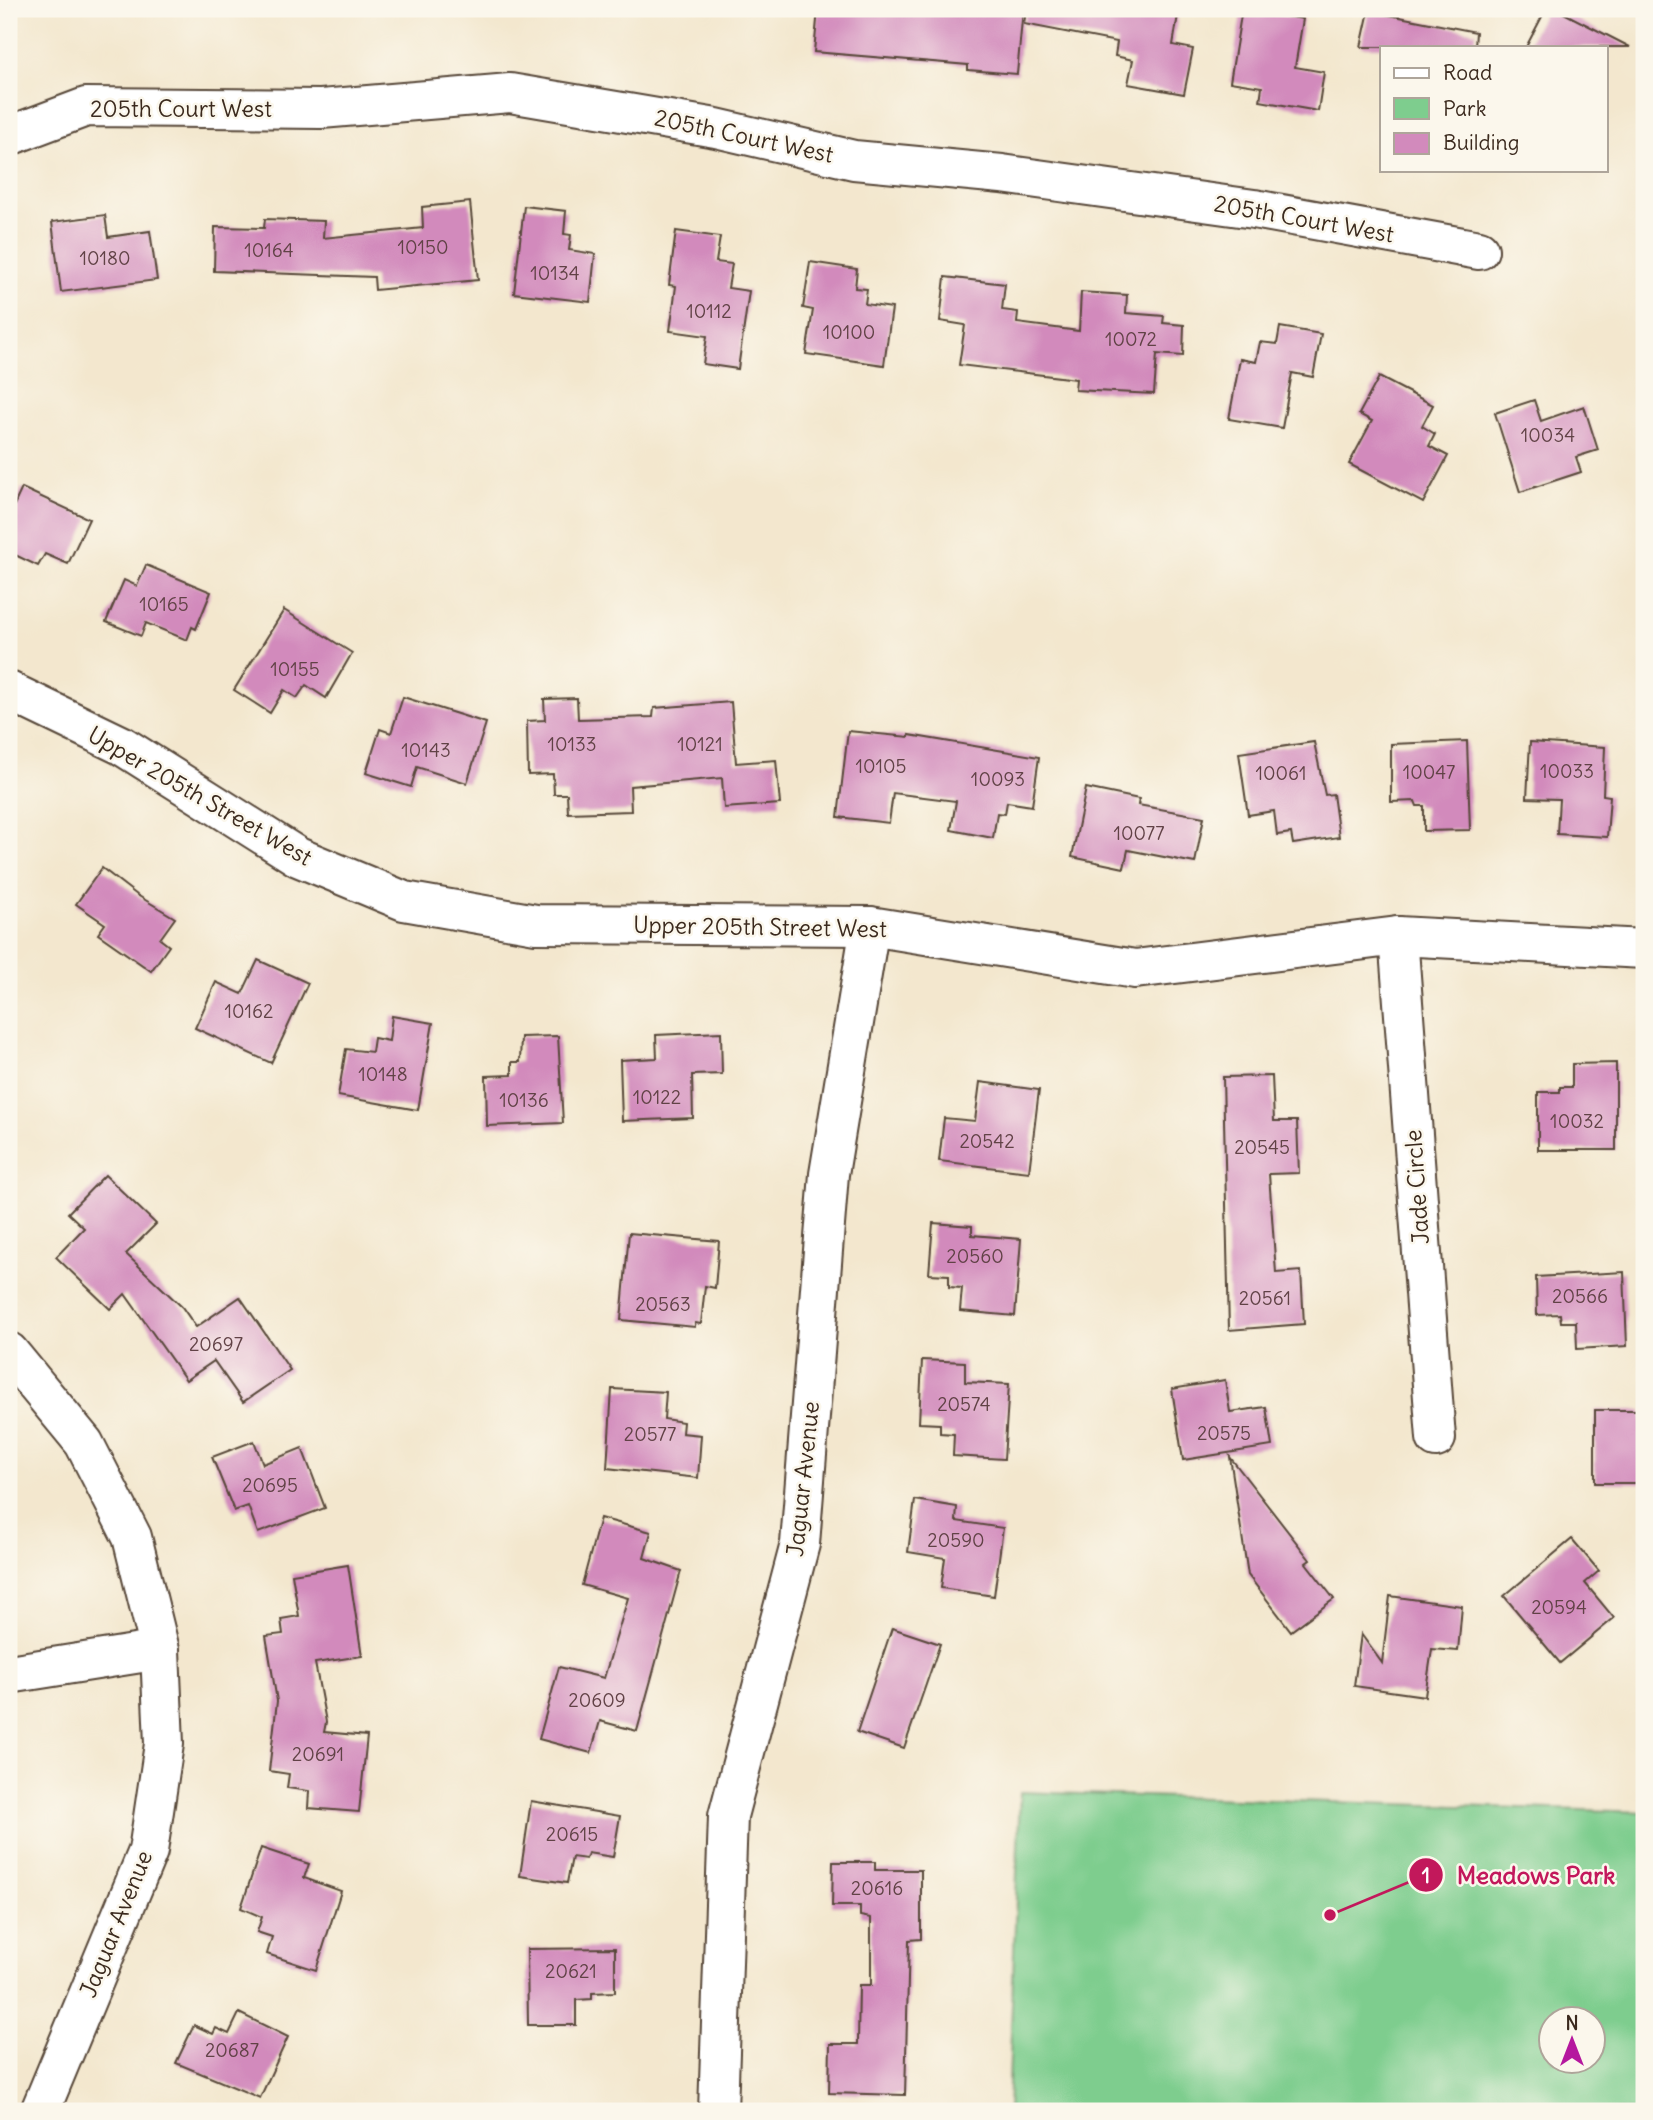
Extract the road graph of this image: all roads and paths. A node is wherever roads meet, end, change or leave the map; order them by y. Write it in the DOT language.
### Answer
graph roads {
  1 [pos="9,136"];
  2 [pos="1479,250"];
  3 [pos="9,691"];
  4 [pos="870,926"];
  5 [pos="1398,936"];
  6 [pos="1644,949"];
  7 [pos="9,1352"];
  8 [pos="1436,1438"];
  9 [pos="160,1650"];
  10 [pos="9,1674"];
  11 [pos="40,2111"];
  12 [pos="718,2111"];
  1 -- 2 [label="street, 205th Court West"];
  3 -- 4 [label="street, Upper 205th Street West"];
  4 -- 5 [label="street, Upper 205th Street West"];
  4 -- 12 [label="street, Jaguar Avenue"];
  5 -- 6 [label="street, Upper 205th Street West"];
  5 -- 8 [label="street, Jade Circle"];
  7 -- 9 [label="street, Jaguar Avenue"];
  9 -- 10 [label="street"];
  9 -- 11 [label="street, Jaguar Avenue"];
}
